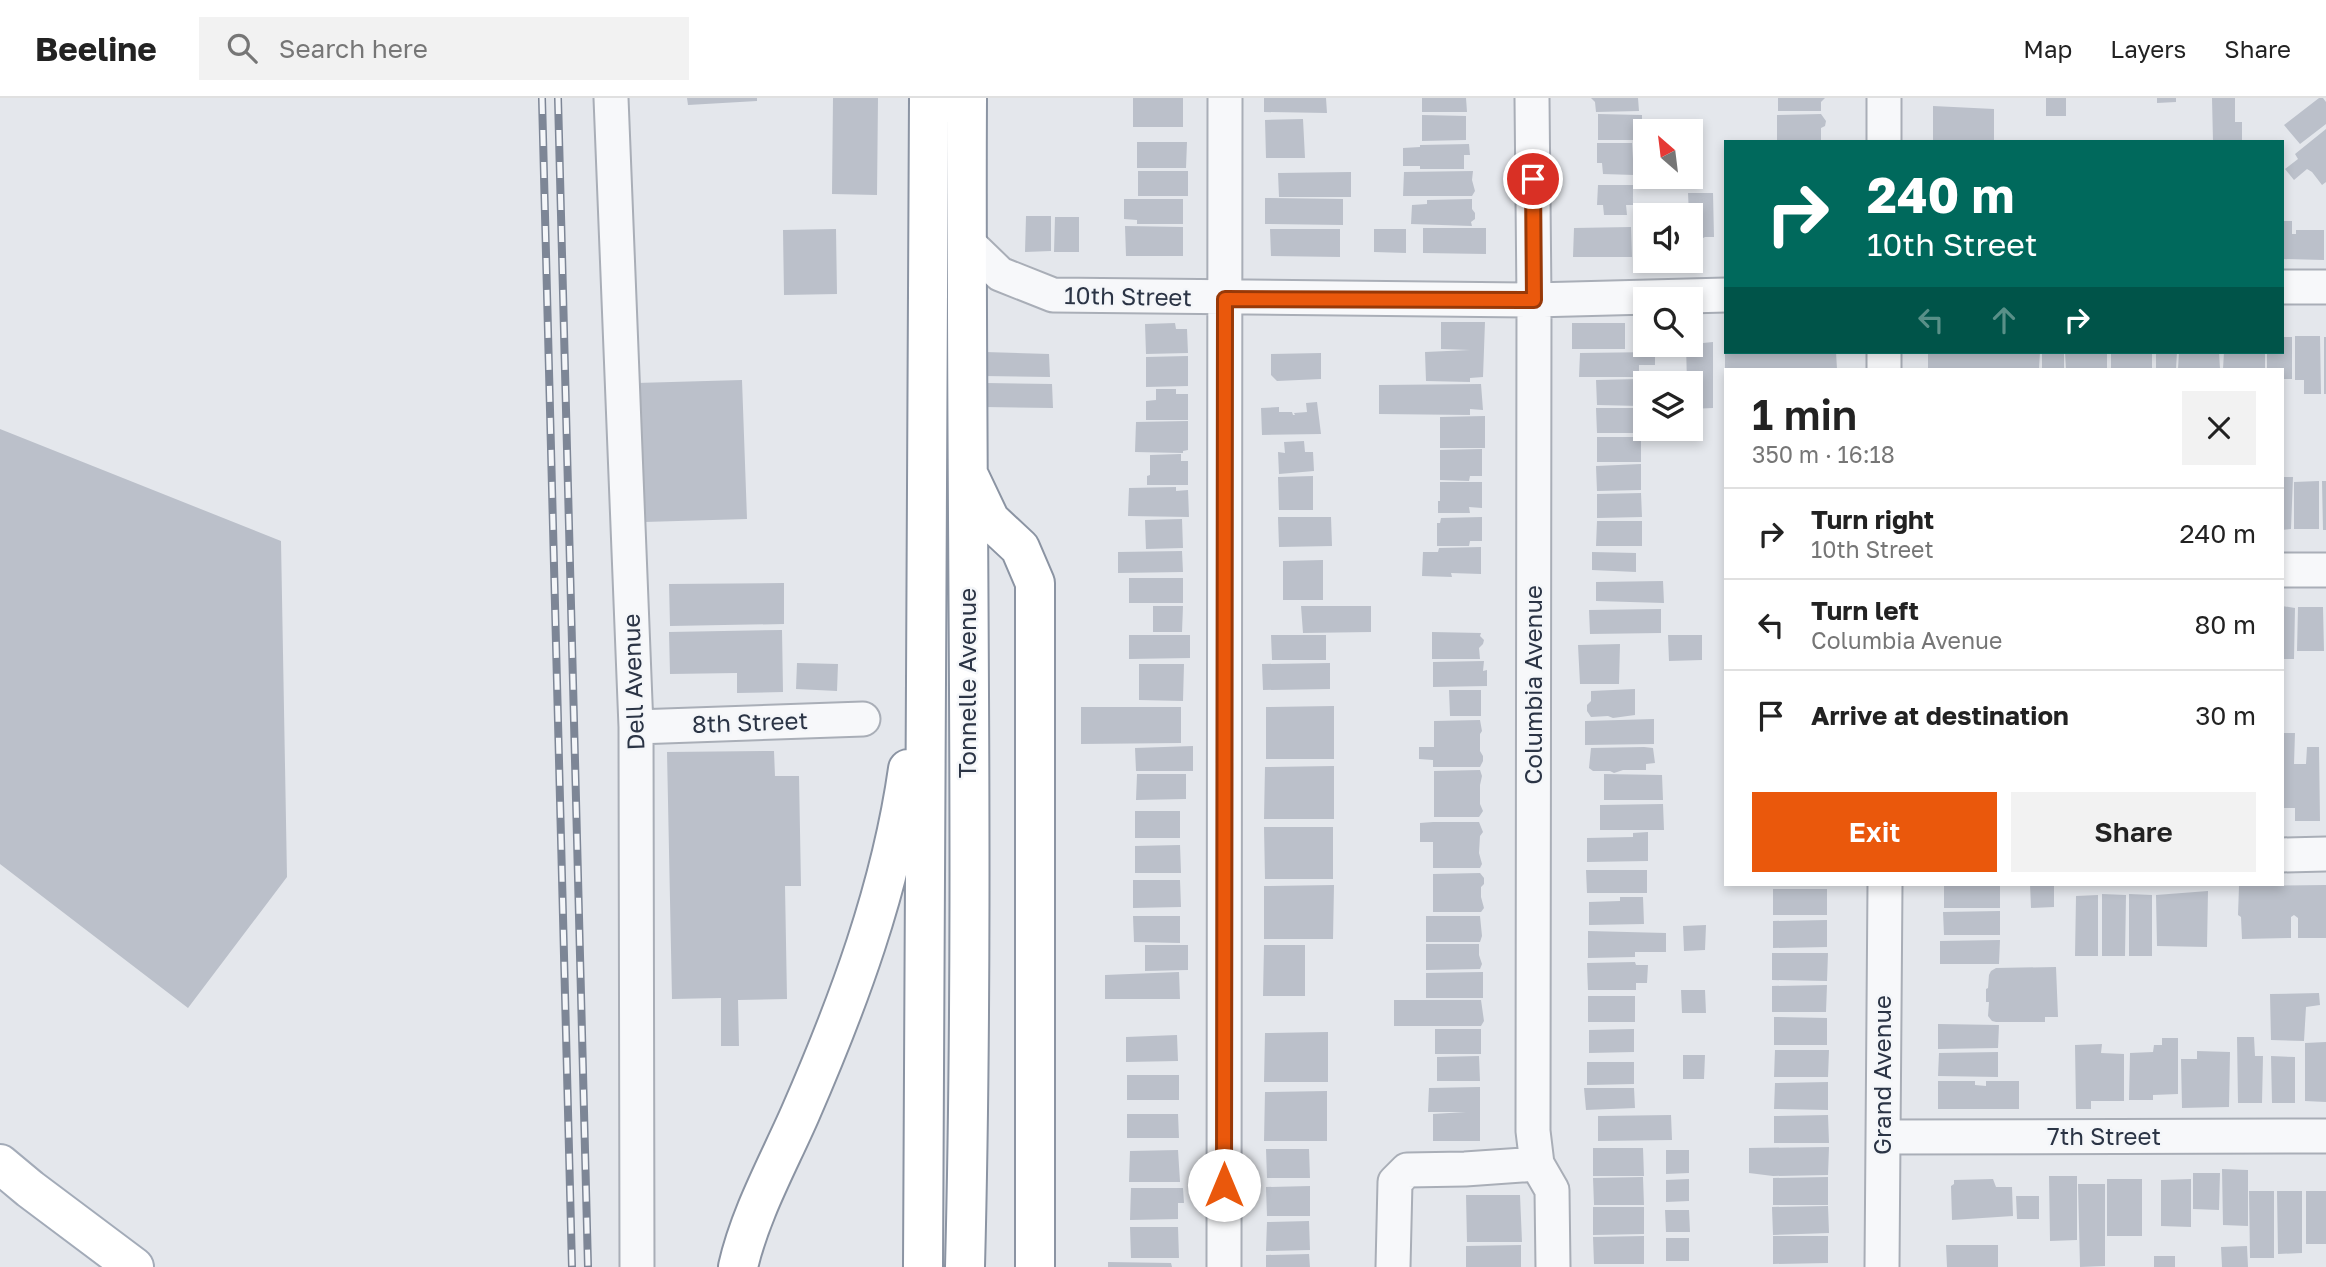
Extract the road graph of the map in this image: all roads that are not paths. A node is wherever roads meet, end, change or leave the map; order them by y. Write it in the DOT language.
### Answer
graph roads {
  1 [pos="611,98"];
  2 [pos="929,98"];
  3 [pos="967,98"];
  4 [pos="1225,98"];
  5 [pos="1532,98"];
  6 [pos="1884,98"];
  7 [pos="1884,140"];
  8 [pos="967,242"];
  9 [pos="2284,287"];
  10 [pos="2326,287"];
  11 [pos="1724,295"];
  12 [pos="1225,299"];
  13 [pos="1534,300"];
  14 [pos="967,469"];
  15 [pos="2284,570"];
  16 [pos="2326,570"];
  17 [pos="926,682"];
  18 [pos="863,719"];
  19 [pos="636,727"];
  20 [pos="2326,854"];
  21 [pos="2284,855"];
  22 [pos="1885,886"];
  23 [pos="2326,1136"];
  24 [pos="1883,1137"];
  25 [pos="0,1164"];
  26 [pos="1537,1164"];
  27 [pos="134,1267"];
  28 [pos="638,1267"];
  29 [pos="738,1267"];
  30 [pos="923,1267"];
  31 [pos="965,1267"];
  32 [pos="1035,1267"];
  33 [pos="1224,1267"];
  34 [pos="1393,1267"];
  35 [pos="1553,1267"];
  36 [pos="1882,1267"];
  1 -- 19 [label="street, Dell Avenue"];
  2 -- 17 [label="main road, Tonnelle Avenue"];
  3 -- 8 [label="main road, Tonnelle Avenue"];
  4 -- 12 [label="street"];
  5 -- 13 [label="street, Columbia Avenue"];
  6 -- 7 [label="street"];
  8 -- 12 [label="street, 10th Street"];
  8 -- 14 [label="main road, Tonnelle Avenue"];
  9 -- 10 [label="street"];
  11 -- 13 [label="street, 10th Street"];
  12 -- 13 [label="street, 10th Street"];
  12 -- 33 [label="street"];
  13 -- 26 [label="street, Columbia Avenue"];
  14 -- 31 [label="main road, Tonnelle Avenue"];
  14 -- 32 [label="main road"];
  15 -- 16 [label="street"];
  17 -- 29 [label="main road"];
  17 -- 30 [label="main road, Tonnelle Avenue"];
  18 -- 19 [label="street, 8th Street"];
  19 -- 28 [label="street, Dell Avenue"];
  20 -- 21 [label="street"];
  22 -- 24 [label="street, Grand Avenue"];
  23 -- 24 [label="street, 7th Street"];
  24 -- 36 [label="street, Grand Avenue"];
  25 -- 27 [label="main road"];
  26 -- 34 [label="street"];
  26 -- 35 [label="street, Columbia Avenue"];
}
